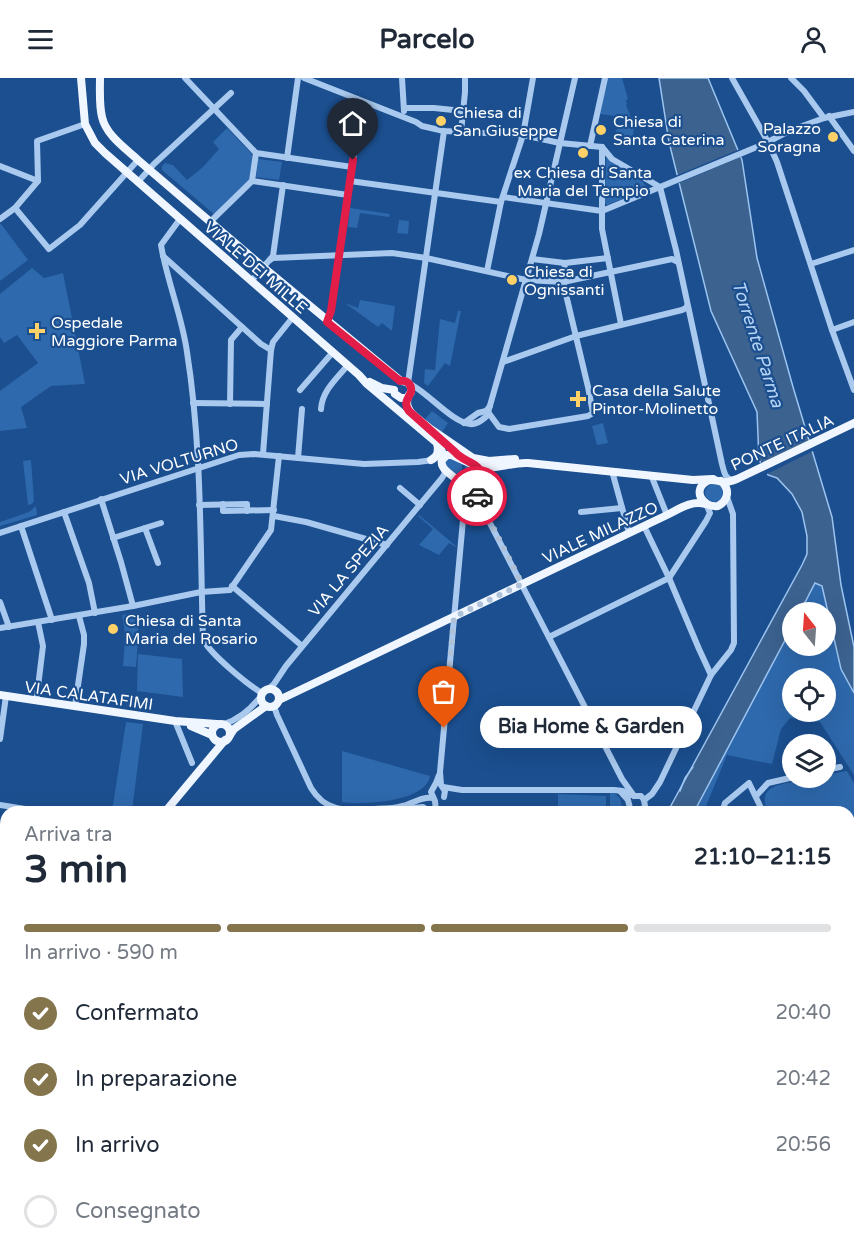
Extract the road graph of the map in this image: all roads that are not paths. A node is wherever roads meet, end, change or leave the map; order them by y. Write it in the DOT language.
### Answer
graph roads {
  1 [pos="81,78"];
  2 [pos="100,78"];
  3 [pos="185,78"];
  4 [pos="298,78"];
  5 [pos="304,78"];
  6 [pos="402,78"];
  7 [pos="465,78"];
  8 [pos="533,78"];
  9 [pos="575,78"];
  10 [pos="605,78"];
  11 [pos="732,78"];
  12 [pos="791,78"];
  13 [pos="231,93"];
  14 [pos="357,99"];
  15 [pos="404,108"];
  16 [pos="214,109"];
  17 [pos="463,111"];
  18 [pos="854,112"];
  19 [pos="826,117"];
  20 [pos="405,118"];
  21 [pos="85,124"];
  22 [pos="444,131"];
  23 [pos="461,132"];
  24 [pos="523,135"];
  25 [pos="560,143"];
  26 [pos="765,143"];
  27 [pos="590,146"];
  28 [pos="602,147"];
  29 [pos="854,151"];
  30 [pos="256,153"];
  31 [pos="287,158"];
  32 [pos="138,160"];
  33 [pos="0,166"];
  34 [pos="352,167"];
  35 [pos="149,170"];
  36 [pos="128,173"];
  37 [pos="38,181"];
  38 [pos="252,181"];
  39 [pos="350,181"];
  40 [pos="138,182"];
  41 [pos="283,185"];
  42 [pos="663,186"];
  43 [pos="435,193"];
  44 [pos="348,195"];
  45 [pos="502,200"];
  46 [pos="546,203"];
  47 [pos="15,208"];
  48 [pos="602,211"];
  49 [pos="0,219"];
  50 [pos="180,219"];
  51 [pos="210,222"];
  52 [pos="854,250"];
  53 [pos="162,256"];
  54 [pos="339,256"];
  55 [pos="426,258"];
  56 [pos="608,258"];
  57 [pos="532,259"];
  58 [pos="270,260"];
  59 [pos="678,262"];
  60 [pos="565,263"];
  61 [pos="811,264"];
  62 [pos="262,267"];
  63 [pos="177,270"];
  64 [pos="487,271"];
  65 [pos="611,273"];
  66 [pos="168,276"];
  67 [pos="526,280"];
  68 [pos="251,281"];
  69 [pos="563,282"];
  70 [pos="687,304"];
  71 [pos="292,317"];
  72 [pos="327,322"];
  73 [pos="854,322"];
  74 [pos="621,324"];
  75 [pos="242,327"];
  76 [pos="832,330"];
  77 [pos="576,336"];
  78 [pos="271,351"];
  79 [pos="333,352"];
  80 [pos="502,362"];
  81 [pos="348,365"];
  82 [pos="359,375"];
  83 [pos="406,383"];
  84 [pos="300,390"];
  85 [pos="854,390"];
  86 [pos="394,392"];
  87 [pos="425,395"];
  88 [pos="409,396"];
  89 [pos="193,403"];
  90 [pos="230,404"];
  91 [pos="267,405"];
  92 [pos="302,409"];
  93 [pos="321,409"];
  94 [pos="489,409"];
  95 [pos="404,414"];
  96 [pos="464,423"];
  97 [pos="854,423"];
  98 [pos="425,425"];
  99 [pos="854,428"];
  100 [pos="436,442"];
  101 [pos="263,454"];
  102 [pos="279,456"];
  103 [pos="298,458"];
  104 [pos="462,459"];
  105 [pos="431,460"];
  106 [pos="475,462"];
  107 [pos="443,463"];
  108 [pos="722,464"];
  109 [pos="198,468"];
  110 [pos="573,468"];
  111 [pos="612,471"];
  112 [pos="651,475"];
  113 [pos="460,481"];
  114 [pos="479,481"];
  115 [pos="718,481"];
  116 [pos="734,483"];
  117 [pos="400,488"];
  118 [pos="727,494"];
  119 [pos="101,499"];
  120 [pos="200,505"];
  121 [pos="420,505"];
  122 [pos="709,506"];
  123 [pos="622,508"];
  124 [pos="64,512"];
  125 [pos="581,512"];
  126 [pos="274,513"];
  127 [pos="667,515"];
  128 [pos="732,519"];
  129 [pos="161,523"];
  130 [pos="21,526"];
  131 [pos="645,526"];
  132 [pos="145,528"];
  133 [pos="0,532"];
  134 [pos="629,533"];
  135 [pos="113,538"];
  136 [pos="387,545"];
  137 [pos="158,563"];
  138 [pos="669,578"];
  139 [pos="522,584"];
  140 [pos="232,586"];
  141 [pos="201,592"];
  142 [pos="0,602"];
  143 [pos="133,606"];
  144 [pos="95,613"];
  145 [pos="79,615"];
  146 [pos="454,617"];
  147 [pos="52,620"];
  148 [pos="38,622"];
  149 [pos="9,627"];
  150 [pos="0,628"];
  151 [pos="549,637"];
  152 [pos="302,646"];
  153 [pos="711,675"];
  154 [pos="264,692"];
  155 [pos="37,695"];
  156 [pos="3,696"];
  157 [pos="273,704"];
  158 [pos="75,706"];
  159 [pos="175,721"];
  160 [pos="220,724"];
  161 [pos="212,736"];
  162 [pos="227,738"];
  163 [pos="0,739"];
  164 [pos="210,757"];
  165 [pos="192,763"];
  166 [pos="840,767"];
  167 [pos="836,768"];
  168 [pos="440,772"];
  169 [pos="782,780"];
  170 [pos="443,787"];
  171 [pos="432,788"];
  172 [pos="462,790"];
  173 [pos="619,791"];
  174 [pos="634,796"];
  175 [pos="756,796"];
  176 [pos="434,798"];
  177 [pos="443,798"];
  178 [pos="418,800"];
  179 [pos="644,800"];
  180 [pos="170,806"];
  181 [pos="331,806"];
  182 [pos="403,806"];
  183 [pos="435,806"];
  184 [pos="438,806"];
  185 [pos="630,806"];
  186 [pos="630,806"];
  187 [pos="644,806"];
  188 [pos="724,806"];
  189 [pos="761,806"];
  1 -- 21 [label="main road, VIALE DEI MILLE"];
  2 -- 32 [label="main road"];
  3 -- 16 [label="street"];
  4 -- 31 [label="street"];
  5 -- 14 [label="street"];
  6 -- 15 [label="street"];
  7 -- 17 [label="street"];
  8 -- 24 [label="street"];
  9 -- 25 [label="street"];
  10 -- 27 [label="street"];
  11 -- 26 [label="street"];
  12 -- 19 [label="street"];
  13 -- 16 [label="street"];
  14 -- 20 [label="street"];
  14 -- 34 [label="street"];
  15 -- 17 [label="street"];
  15 -- 20 [label="street"];
  16 -- 30 [label="street"];
  16 -- 35 [label="street"];
  17 -- 23 [label="street"];
  18 -- 19 [label="street"];
  19 -- 26 [label="street"];
  19 -- 29 [label="street"];
  20 -- 22 [label="street"];
  21 -- 36 [label="main road, VIALE DEI MILLE"];
  21 -- 37 [label="street"];
  22 -- 23 [label="street"];
  22 -- 43 [label="street"];
  23 -- 24 [label="street"];
  24 -- 25 [label="street"];
  24 -- 45 [label="street"];
  25 -- 27 [label="street"];
  25 -- 46 [label="street"];
  26 -- 42 [label="street"];
  26 -- 61 [label="street"];
  27 -- 28 [label="street"];
  28 -- 42 [label="street"];
  28 -- 48 [label="street"];
  30 -- 31 [label="street"];
  30 -- 38 [label="street"];
  31 -- 34 [label="street"];
  32 -- 35 [label="main road"];
  32 -- 36 [label="street"];
  33 -- 37 [label="street"];
  34 -- 39 [label="street"];
  35 -- 40 [label="street"];
  35 -- 51 [label="main road"];
  36 -- 40 [label="main road, VIALE DEI MILLE"];
  36 -- 47 [label="street"];
  37 -- 47 [label="street"];
  38 -- 41 [label="street"];
  38 -- 51 [label="street"];
  39 -- 43 [label="street"];
  39 -- 44 [label="street"];
  40 -- 50 [label="main road, VIALE DEI MILLE"];
  41 -- 44 [label="street"];
  41 -- 58 [label="street"];
  42 -- 48 [label="street"];
  42 -- 59 [label="street"];
  43 -- 45 [label="street"];
  43 -- 55 [label="street"];
  44 -- 54 [label="street"];
  45 -- 46 [label="street"];
  45 -- 64 [label="street"];
  46 -- 48 [label="street"];
  46 -- 57 [label="street"];
  47 -- 49 [label="street"];
  48 -- 56 [label="street"];
  50 -- 53 [label="street"];
  50 -- 68 [label="main road, VIALE DEI MILLE"];
  51 -- 62 [label="main road"];
  52 -- 61 [label="street"];
  53 -- 63 [label="street"];
  53 -- 66 [label="street"];
  54 -- 55 [label="street"];
  54 -- 58 [label="street"];
  54 -- 72 [label="street"];
  55 -- 64 [label="street"];
  55 -- 83 [label="street"];
  56 -- 60 [label="street"];
  56 -- 65 [label="street"];
  57 -- 60 [label="street"];
  57 -- 67 [label="street"];
  58 -- 62 [label="street"];
  59 -- 65 [label="street"];
  59 -- 70 [label="street"];
  60 -- 69 [label="street"];
  61 -- 76 [label="street"];
  62 -- 68 [label="street"];
  62 -- 72 [label="main road"];
  63 -- 66 [label="street"];
  63 -- 75 [label="street"];
  64 -- 67 [label="street"];
  65 -- 69 [label="street"];
  65 -- 74 [label="street"];
  66 -- 89 [label="street"];
  67 -- 69 [label="street"];
  67 -- 80 [label="street"];
  68 -- 71 [label="main road, VIALE DEI MILLE"];
  69 -- 77 [label="street"];
  70 -- 74 [label="street"];
  70 -- 108 [label="street"];
  71 -- 78 [label="street"];
  71 -- 79 [label="main road, VIALE DEI MILLE"];
  72 -- 83 [label="main road"];
  73 -- 76 [label="street"];
  74 -- 77 [label="street"];
  75 -- 78 [label="street"];
  75 -- 90 [label="street"];
  76 -- 85 [label="street"];
  77 -- 80 [label="street"];
  77 -- 94 [label="street"];
  78 -- 91 [label="street"];
  79 -- 81 [label="main road, VIALE DEI MILLE"];
  79 -- 84 [label="street"];
  80 -- 94 [label="street"];
  81 -- 82 [label="main road, VIALE DEI MILLE"];
  81 -- 93 [label="street"];
  82 -- 86 [label="main road"];
  82 -- 95 [label="main road, VIALE DEI MILLE"];
  83 -- 86 [label="main road"];
  83 -- 87 [label="street"];
  83 -- 88 [label="main road"];
  86 -- 88 [label="main road"];
  86 -- 95 [label="main road"];
  87 -- 88 [label="street"];
  87 -- 96 [label="street"];
  88 -- 98 [label="main road"];
  89 -- 90 [label="street"];
  89 -- 109 [label="street"];
  90 -- 91 [label="street"];
  91 -- 101 [label="street"];
  92 -- 103 [label="street"];
  94 -- 96 [label="street"];
  94 -- 96 [label="street"];
  95 -- 100 [label="main road, VIALE DEI MILLE"];
  97 -- 116 [label="main road, PONTE ITALIA"];
  98 -- 104 [label="main road"];
  98 -- 106 [label="main road"];
  99 -- 116 [label="main road, PONTE ITALIA"];
  100 -- 105 [label="main road"];
  100 -- 107 [label="main road, VIALE DEI MILLE"];
  101 -- 102 [label="street, VIA VOLTURNO"];
  101 -- 109 [label="street, VIA VOLTURNO"];
  102 -- 103 [label="street, VIA VOLTURNO"];
  102 -- 126 [label="street"];
  103 -- 105 [label="street, VIA VOLTURNO"];
  104 -- 106 [label="main road"];
  104 -- 107 [label="main road"];
  105 -- 107 [label="street, VIA VOLTURNO"];
  106 -- 110 [label="main road"];
  106 -- 110 [label="main road"];
  106 -- 114 [label="main road"];
  107 -- 113 [label="main road"];
  107 -- 121 [label="street, VIA LA SPEZIA"];
  108 -- 115 [label="street"];
  108 -- 116 [label="street"];
  109 -- 119 [label="street, VIA VOLTURNO"];
  109 -- 120 [label="street"];
  110 -- 111 [label="main road, PONTE ITALIA"];
  111 -- 112 [label="main road, PONTE ITALIA"];
  111 -- 123 [label="street"];
  112 -- 115 [label="main road, PONTE ITALIA"];
  112 -- 127 [label="street"];
  113 -- 114 [label="main road"];
  113 -- 146 [label="street"];
  114 -- 139 [label="street"];
  115 -- 116 [label="main road, PONTE ITALIA"];
  115 -- 118 [label="main road"];
  115 -- 122 [label="main road"];
  116 -- 118 [label="main road, PONTE ITALIA"];
  117 -- 121 [label="street"];
  118 -- 122 [label="main road"];
  118 -- 128 [label="street"];
  119 -- 124 [label="street, VIA VOLTURNO"];
  119 -- 135 [label="street"];
  120 -- 126 [label="street"];
  120 -- 141 [label="street"];
  121 -- 136 [label="street, VIA LA SPEZIA"];
  122 -- 127 [label="main road, VIALE MILAZZO"];
  122 -- 128 [label="street"];
  122 -- 138 [label="street"];
  123 -- 125 [label="street"];
  123 -- 134 [label="street"];
  124 -- 130 [label="street, VIA VOLTURNO"];
  124 -- 144 [label="street"];
  126 -- 136 [label="street"];
  126 -- 140 [label="street"];
  127 -- 131 [label="main road, VIALE MILAZZO"];
  128 -- 153 [label="street"];
  129 -- 132 [label="street"];
  130 -- 133 [label="street, VIA VOLTURNO"];
  130 -- 147 [label="street"];
  131 -- 134 [label="main road, VIALE MILAZZO"];
  131 -- 138 [label="street"];
  132 -- 135 [label="street"];
  132 -- 137 [label="street"];
  134 -- 139 [label="main road, VIALE MILAZZO"];
  135 -- 143 [label="street"];
  136 -- 152 [label="street, VIA LA SPEZIA"];
  138 -- 151 [label="street"];
  138 -- 153 [label="street"];
  139 -- 146 [label="main road, VIALE MILAZZO"];
  139 -- 151 [label="street"];
  140 -- 141 [label="street"];
  140 -- 152 [label="street"];
  141 -- 143 [label="street"];
  141 -- 154 [label="street"];
  142 -- 149 [label="street"];
  143 -- 144 [label="street"];
  144 -- 145 [label="street"];
  145 -- 147 [label="street"];
  145 -- 158 [label="street"];
  146 -- 157 [label="main road, VIALE MILAZZO"];
  146 -- 168 [label="street"];
  147 -- 148 [label="street"];
  148 -- 149 [label="street"];
  148 -- 155 [label="street"];
  149 -- 150 [label="street"];
  151 -- 174 [label="street"];
  152 -- 154 [label="street, VIA LA SPEZIA"];
  153 -- 179 [label="street"];
  154 -- 157 [label="main road"];
  154 -- 157 [label="main road"];
  154 -- 160 [label="street, VIA LA SPEZIA"];
  156 -- 158 [label="main road, VIA CALATAFIMI"];
  156 -- 163 [label="street"];
  157 -- 162 [label="main road"];
  157 -- 181 [label="street"];
  158 -- 159 [label="main road, VIA CALATAFIMI"];
  159 -- 160 [label="main road, VIA CALATAFIMI"];
  159 -- 161 [label="main road, VIA CALATAFIMI"];
  159 -- 165 [label="street"];
  160 -- 161 [label="main road"];
  160 -- 162 [label="main road"];
  161 -- 162 [label="main road"];
  161 -- 164 [label="main road"];
  162 -- 164 [label="main road"];
  164 -- 180 [label="main road"];
  166 -- 167 [label="street"];
  168 -- 170 [label="street"];
  168 -- 171 [label="street"];
  169 -- 175 [label="street"];
  170 -- 171 [label="street"];
  170 -- 172 [label="street"];
  170 -- 177 [label="street"];
  171 -- 176 [label="street"];
  171 -- 178 [label="street"];
  172 -- 173 [label="street"];
  172 -- 177 [label="street"];
  173 -- 174 [label="street"];
  173 -- 186 [label="street"];
  174 -- 179 [label="street"];
  174 -- 185 [label="street"];
  175 -- 188 [label="street"];
  175 -- 189 [label="street"];
  176 -- 177 [label="street"];
  176 -- 178 [label="street"];
  176 -- 183 [label="street"];
  177 -- 184 [label="street"];
  178 -- 182 [label="street"];
  179 -- 187 [label="street"];
}
